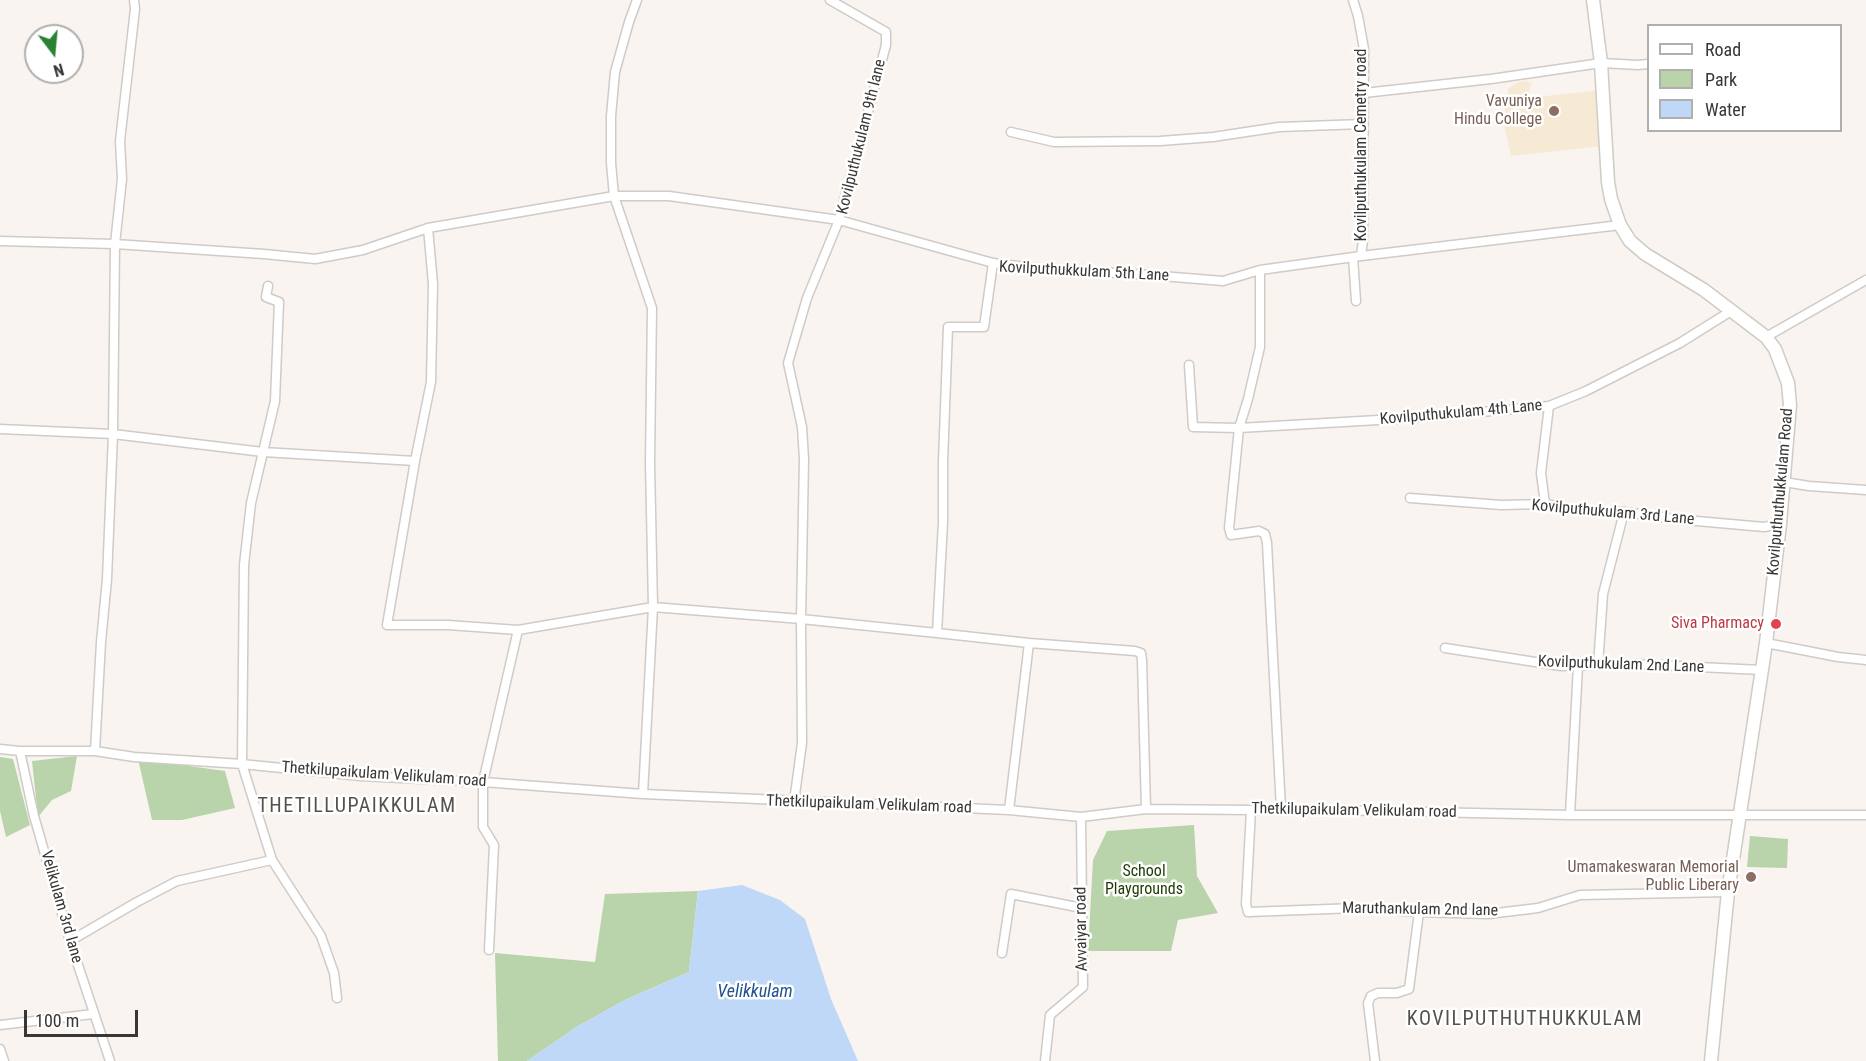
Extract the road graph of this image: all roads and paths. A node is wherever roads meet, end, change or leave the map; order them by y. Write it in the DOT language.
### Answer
graph roads {
  1 [pos="134,0"];
  2 [pos="637,0"];
  3 [pos="830,0"];
  4 [pos="1353,0"];
  5 [pos="1593,0"];
  6 [pos="1601,63"];
  7 [pos="1647,64"];
  8 [pos="1364,93"];
  9 [pos="1363,124"];
  10 [pos="1011,132"];
  11 [pos="614,196"];
  12 [pos="839,220"];
  13 [pos="1620,225"];
  14 [pos="428,228"];
  15 [pos="0,242"];
  16 [pos="115,244"];
  17 [pos="1357,257"];
  18 [pos="993,264"];
  19 [pos="1260,270"];
  20 [pos="1866,280"];
  21 [pos="268,286"];
  22 [pos="1356,301"];
  23 [pos="1731,311"];
  24 [pos="1766,337"];
  25 [pos="1189,365"];
  26 [pos="1550,406"];
  27 [pos="1239,428"];
  28 [pos="0,429"];
  29 [pos="113,434"];
  30 [pos="263,452"];
  31 [pos="415,461"];
  32 [pos="1784,482"];
  33 [pos="1866,490"];
  34 [pos="1410,498"];
  35 [pos="1545,504"];
  36 [pos="1624,512"];
  37 [pos="1780,524"];
  38 [pos="653,608"];
  39 [pos="801,619"];
  40 [pos="518,630"];
  41 [pos="937,633"];
  42 [pos="1029,643"];
  43 [pos="1766,643"];
  44 [pos="1445,648"];
  45 [pos="1866,660"];
  46 [pos="1598,665"];
  47 [pos="1578,666"];
  48 [pos="1762,670"];
  49 [pos="0,749"];
  50 [pos="20,751"];
  51 [pos="95,752"];
  52 [pos="242,764"];
  53 [pos="483,782"];
  54 [pos="643,794"];
  55 [pos="794,802"];
  56 [pos="1146,809"];
  57 [pos="1281,809"];
  58 [pos="1009,810"];
  59 [pos="1251,810"];
  60 [pos="1570,815"];
  61 [pos="1739,815"];
  62 [pos="1866,815"];
  63 [pos="1081,817"];
  64 [pos="272,860"];
  65 [pos="1728,892"];
  66 [pos="1082,908"];
  67 [pos="1419,912"];
  68 [pos="70,941"];
  69 [pos="489,950"];
  70 [pos="1002,952"];
  71 [pos="338,998"];
  72 [pos="93,1014"];
  73 [pos="0,1025"];
  74 [pos="0,1049"];
  75 [pos="4,1061"];
  76 [pos="110,1061"];
  77 [pos="1045,1061"];
  78 [pos="1375,1061"];
  79 [pos="1711,1061"];
  1 -- 16 [label="street"];
  2 -- 11 [label="street"];
  3 -- 12 [label="street, Kovilputhukulam 9th lane"];
  4 -- 8 [label="street, Kovilputhukulam Cemetry road"];
  5 -- 6 [label="street, Kovilputhuthukkulam Road"];
  6 -- 7 [label="street"];
  6 -- 8 [label="street"];
  6 -- 13 [label="street, Kovilputhuthukkulam Road"];
  8 -- 9 [label="street, Kovilputhukulam Cemetry road"];
  9 -- 10 [label="street"];
  9 -- 17 [label="street, Kovilputhukulam Cemetry road"];
  11 -- 12 [label="street"];
  11 -- 14 [label="street"];
  11 -- 38 [label="street"];
  12 -- 18 [label="street, Kovilputhukulam 9th lane"];
  12 -- 39 [label="street"];
  13 -- 17 [label="street, Kovilputhukkulam 5th Lane"];
  13 -- 23 [label="street, Kovilputhuthukkulam Road"];
  14 -- 16 [label="street"];
  14 -- 31 [label="street"];
  15 -- 16 [label="street"];
  16 -- 29 [label="street"];
  17 -- 19 [label="street, Kovilputhukkulam 5th Lane"];
  17 -- 22 [label="street, Kovilputhukulam Cemetry road"];
  18 -- 19 [label="street, Kovilputhukkulam 5th Lane"];
  18 -- 41 [label="street, Kovilputhukkulam 5th Lane"];
  19 -- 27 [label="street"];
  20 -- 24 [label="street"];
  21 -- 30 [label="street"];
  23 -- 24 [label="street, Kovilputhuthukkulam Road"];
  23 -- 26 [label="street, Kovilputhukulam 4th Lane"];
  24 -- 32 [label="street, Kovilputhuthukkulam Road"];
  25 -- 27 [label="street, Kovilputhukulam 4th Lane"];
  26 -- 27 [label="street, Kovilputhukulam 4th Lane"];
  26 -- 35 [label="street"];
  27 -- 57 [label="street"];
  28 -- 29 [label="street"];
  29 -- 30 [label="street"];
  29 -- 51 [label="street"];
  30 -- 31 [label="street"];
  30 -- 52 [label="street"];
  31 -- 40 [label="street"];
  32 -- 33 [label="street"];
  32 -- 37 [label="street, Kovilputhuthukkulam Road"];
  34 -- 35 [label="street, Kovilputhukulam 3rd Lane"];
  35 -- 36 [label="street, Kovilputhukulam 3rd Lane"];
  36 -- 37 [label="street, Kovilputhukulam 3rd Lane"];
  36 -- 46 [label="street"];
  37 -- 43 [label="street, Kovilputhuthukkulam Road"];
  38 -- 39 [label="street"];
  38 -- 40 [label="street"];
  38 -- 54 [label="street"];
  39 -- 41 [label="street"];
  39 -- 55 [label="street"];
  40 -- 53 [label="street"];
  41 -- 42 [label="street"];
  42 -- 56 [label="street"];
  42 -- 58 [label="street"];
  43 -- 45 [label="street"];
  43 -- 48 [label="street, Kovilputhuthukkulam Road"];
  44 -- 47 [label="street, Kovilputhukulam 2nd Lane"];
  46 -- 47 [label="street, Kovilputhukulam 2nd Lane"];
  46 -- 48 [label="street, Kovilputhukulam 2nd Lane"];
  47 -- 60 [label="street"];
  48 -- 61 [label="street, Kovilputhuthukkulam Road"];
  49 -- 50 [label="street, Thetkilupaikulam Velikulam road"];
  50 -- 51 [label="street, Thetkilupaikulam Velikulam road"];
  50 -- 68 [label="street, Velikulam 3rd lane"];
  51 -- 52 [label="street, Thetkilupaikulam Velikulam road"];
  52 -- 53 [label="street, Thetkilupaikulam Velikulam road"];
  52 -- 64 [label="street"];
  53 -- 54 [label="street, Thetkilupaikulam Velikulam road"];
  53 -- 69 [label="street"];
  54 -- 55 [label="street, Thetkilupaikulam Velikulam road"];
  55 -- 58 [label="street, Thetkilupaikulam Velikulam road"];
  56 -- 59 [label="street, Thetkilupaikulam Velikulam road"];
  56 -- 63 [label="street, Thetkilupaikulam Velikulam road"];
  57 -- 59 [label="street, Thetkilupaikulam Velikulam road"];
  57 -- 60 [label="street, Thetkilupaikulam Velikulam road"];
  58 -- 63 [label="street, Thetkilupaikulam Velikulam road"];
  59 -- 67 [label="street, Maruthankulam 2nd lane"];
  60 -- 61 [label="street, Thetkilupaikulam Velikulam road"];
  61 -- 62 [label="street, Thetkilupaikulam Velikulam road"];
  61 -- 65 [label="street, Kovilputhuthukkulam Road"];
  63 -- 66 [label="street, Avvaiyar road"];
  64 -- 68 [label="street"];
  64 -- 71 [label="street"];
  65 -- 67 [label="street, Maruthankulam 2nd lane"];
  65 -- 79 [label="street, Kovilputhuthukkulam Road"];
  66 -- 70 [label="street"];
  66 -- 77 [label="street, Avvaiyar road"];
  67 -- 78 [label="street"];
  68 -- 72 [label="street, Velikulam 3rd lane"];
  72 -- 73 [label="street"];
  72 -- 76 [label="street, Velikulam 3rd lane"];
  74 -- 75 [label="street"];
}
